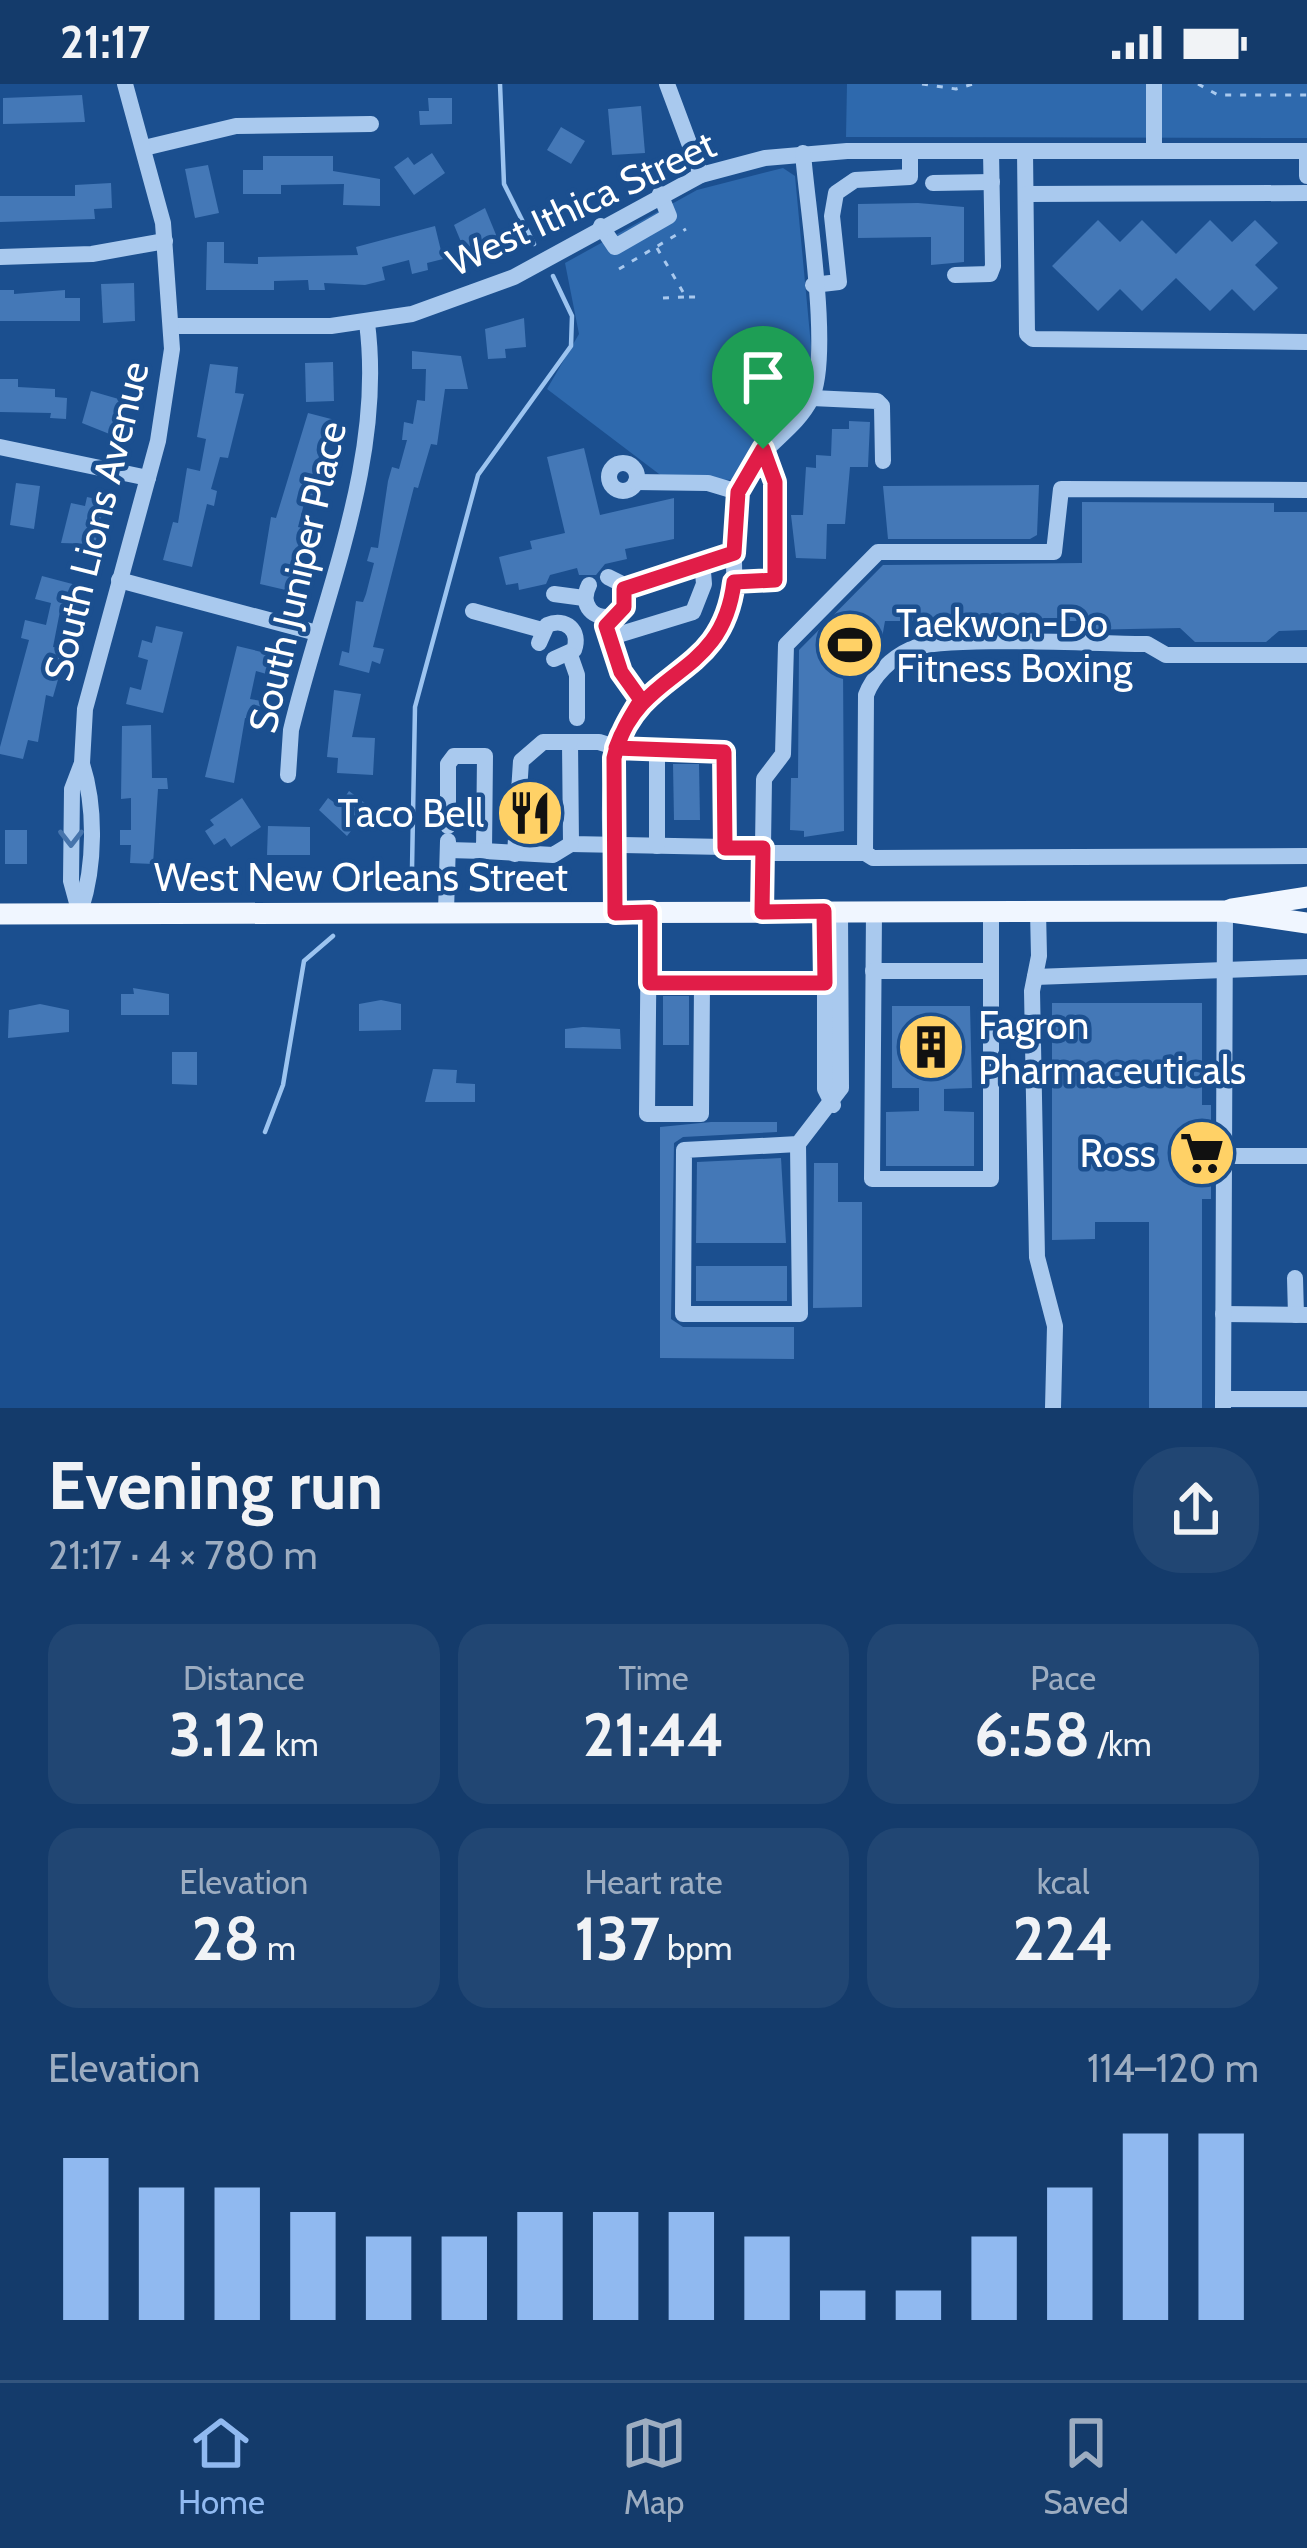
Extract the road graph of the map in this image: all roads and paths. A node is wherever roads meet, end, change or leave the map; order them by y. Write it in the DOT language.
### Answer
graph roads {
  1 [pos="125,84"];
  2 [pos="667,84"];
  3 [pos="922,84"];
  4 [pos="973,84"];
  5 [pos="1154,84"];
  6 [pos="1198,84"];
  7 [pos="1247,84"];
  8 [pos="1247,95"];
  9 [pos="1307,95"];
  10 [pos="371,124"];
  11 [pos="144,148"];
  12 [pos="910,151"];
  13 [pos="991,151"];
  14 [pos="1025,151"];
  15 [pos="1154,151"];
  16 [pos="1307,151"];
  17 [pos="803,154"];
  18 [pos="701,175"];
  19 [pos="1307,176"];
  20 [pos="934,182"];
  21 [pos="992,182"];
  22 [pos="1307,193"];
  23 [pos="1026,194"];
  24 [pos="686,229"];
  25 [pos="165,241"];
  26 [pos="656,247"];
  27 [pos="0,257"];
  28 [pos="619,269"];
  29 [pos="955,275"];
  30 [pos="813,285"];
  31 [pos="686,297"];
  32 [pos="699,297"];
  33 [pos="663,298"];
  34 [pos="367,322"];
  35 [pos="172,326"];
  36 [pos="1307,342"];
  37 [pos="812,398"];
  38 [pos="0,447"];
  39 [pos="763,449"];
  40 [pos="883,461"];
  41 [pos="148,478"];
  42 [pos="636,482"];
  43 [pos="1307,490"];
  44 [pos="738,492"];
  45 [pos="734,553"];
  46 [pos="702,560"];
  47 [pos="608,577"];
  48 [pos="119,580"];
  49 [pos="734,582"];
  50 [pos="624,589"];
  51 [pos="554,594"];
  52 [pos="473,611"];
  53 [pos="609,618"];
  54 [pos="317,633"];
  55 [pos="608,638"];
  56 [pos="567,653"];
  57 [pos="1307,655"];
  58 [pos="641,700"];
  59 [pos="577,718"];
  60 [pos="570,742"];
  61 [pos="616,748"];
  62 [pos="657,750"];
  63 [pos="288,775"];
  64 [pos="448,839"];
  65 [pos="571,844"];
  66 [pos="614,845"];
  67 [pos="657,846"];
  68 [pos="725,848"];
  69 [pos="763,850"];
  70 [pos="484,851"];
  71 [pos="866,853"];
  72 [pos="515,854"];
  73 [pos="1307,856"];
  74 [pos="1307,897"];
  75 [pos="1226,910"];
  76 [pos="832,911"];
  77 [pos="874,911"];
  78 [pos="991,911"];
  79 [pos="1038,911"];
  80 [pos="446,912"];
  81 [pos="650,912"];
  82 [pos="762,912"];
  83 [pos="615,913"];
  84 [pos="0,914"];
  85 [pos="80,914"];
  86 [pos="1307,923"];
  87 [pos="1307,967"];
  88 [pos="873,971"];
  89 [pos="991,971"];
  90 [pos="1222,973"];
  91 [pos="1035,977"];
  92 [pos="650,983"];
  93 [pos="833,983"];
  94 [pos="702,984"];
  95 [pos="798,1144"];
  96 [pos="1224,1156"];
  97 [pos="1307,1156"];
  98 [pos="1295,1278"];
  99 [pos="1223,1314"];
  100 [pos="1301,1315"];
  101 [pos="1307,1399"];
  102 [pos="1223,1403"];
  103 [pos="1053,1408"];
  1 -- 11 [label="street, South Lions Avenue"];
  2 -- 18 [label="street"];
  3 -- 4 [label="path"];
  5 -- 15 [label="street"];
  6 -- 8 [label="path"];
  7 -- 8 [label="path"];
  8 -- 9 [label="path"];
  10 -- 11 [label="street"];
  11 -- 25 [label="street, South Lions Avenue"];
  12 -- 13 [label="street, West Ithica Street"];
  12 -- 17 [label="street, West Ithica Street"];
  12 -- 30 [label="street"];
  13 -- 14 [label="street, West Ithica Street"];
  13 -- 21 [label="street"];
  14 -- 15 [label="street, West Ithica Street"];
  14 -- 23 [label="street"];
  15 -- 16 [label="street, West Ithica Street"];
  16 -- 19 [label="street"];
  17 -- 18 [label="street, West Ithica Street"];
  17 -- 30 [label="street"];
  18 -- 34 [label="street, West Ithica Street"];
  20 -- 21 [label="street"];
  21 -- 29 [label="street"];
  22 -- 23 [label="street"];
  23 -- 36 [label="street"];
  24 -- 26 [label="path"];
  25 -- 27 [label="street"];
  25 -- 35 [label="street, South Lions Avenue"];
  26 -- 28 [label="path"];
  26 -- 31 [label="path"];
  30 -- 37 [label="street"];
  31 -- 32 [label="path"];
  31 -- 33 [label="path"];
  34 -- 35 [label="street, West Ithica Street"];
  34 -- 54 [label="street, South Juniper Place"];
  35 -- 41 [label="street, South Lions Avenue"];
  37 -- 39 [label="street"];
  37 -- 40 [label="street"];
  38 -- 41 [label="street"];
  39 -- 44 [label="street"];
  39 -- 49 [label="street"];
  41 -- 48 [label="street, South Lions Avenue"];
  42 -- 44 [label="street"];
  43 -- 69 [label="street"];
  44 -- 45 [label="street"];
  45 -- 46 [label="street"];
  45 -- 49 [label="street"];
  46 -- 50 [label="street"];
  46 -- 55 [label="street"];
  47 -- 50 [label="street"];
  48 -- 54 [label="street"];
  48 -- 85 [label="street, South Lions Avenue"];
  49 -- 58 [label="street"];
  50 -- 53 [label="street"];
  51 -- 53 [label="street"];
  52 -- 56 [label="street"];
  53 -- 55 [label="street"];
  54 -- 63 [label="street, South Juniper Place"];
  55 -- 56 [label="street"];
  55 -- 58 [label="street"];
  56 -- 59 [label="street"];
  57 -- 71 [label="street"];
  58 -- 61 [label="street"];
  60 -- 61 [label="street"];
  60 -- 65 [label="street"];
  60 -- 72 [label="street"];
  61 -- 62 [label="street"];
  61 -- 66 [label="street"];
  62 -- 67 [label="street"];
  62 -- 68 [label="street"];
  64 -- 70 [label="street"];
  64 -- 70 [label="street"];
  64 -- 80 [label="street"];
  65 -- 66 [label="street"];
  65 -- 72 [label="street"];
  66 -- 67 [label="street"];
  66 -- 83 [label="street"];
  67 -- 68 [label="street"];
  68 -- 69 [label="street"];
  69 -- 71 [label="street"];
  69 -- 82 [label="street"];
  70 -- 72 [label="street"];
  71 -- 73 [label="street"];
  74 -- 75 [label="main road, West New Orleans Street"];
  75 -- 79 [label="main road, West New Orleans Street"];
  75 -- 86 [label="main road, West New Orleans Street"];
  75 -- 90 [label="street"];
  76 -- 77 [label="main road, West New Orleans Street"];
  76 -- 82 [label="main road, West New Orleans Street"];
  76 -- 93 [label="street"];
  77 -- 78 [label="main road, West New Orleans Street"];
  77 -- 88 [label="street"];
  78 -- 79 [label="main road, West New Orleans Street"];
  78 -- 89 [label="street"];
  79 -- 91 [label="street"];
  80 -- 83 [label="main road, West New Orleans Street"];
  80 -- 85 [label="main road, West New Orleans Street"];
  81 -- 82 [label="main road, West New Orleans Street"];
  81 -- 83 [label="main road, West New Orleans Street"];
  81 -- 92 [label="street"];
  84 -- 85 [label="main road, West New Orleans Street"];
  87 -- 90 [label="street"];
  88 -- 89 [label="street"];
  88 -- 89 [label="street"];
  90 -- 91 [label="street"];
  90 -- 96 [label="street"];
  91 -- 103 [label="street"];
  92 -- 94 [label="street"];
  92 -- 94 [label="street"];
  93 -- 94 [label="street"];
  93 -- 95 [label="street"];
  95 -- 95 [label="street"];
  96 -- 97 [label="street"];
  96 -- 99 [label="street"];
  98 -- 100 [label="street"];
  99 -- 100 [label="street"];
  99 -- 102 [label="street"];
  101 -- 102 [label="street"];
}
